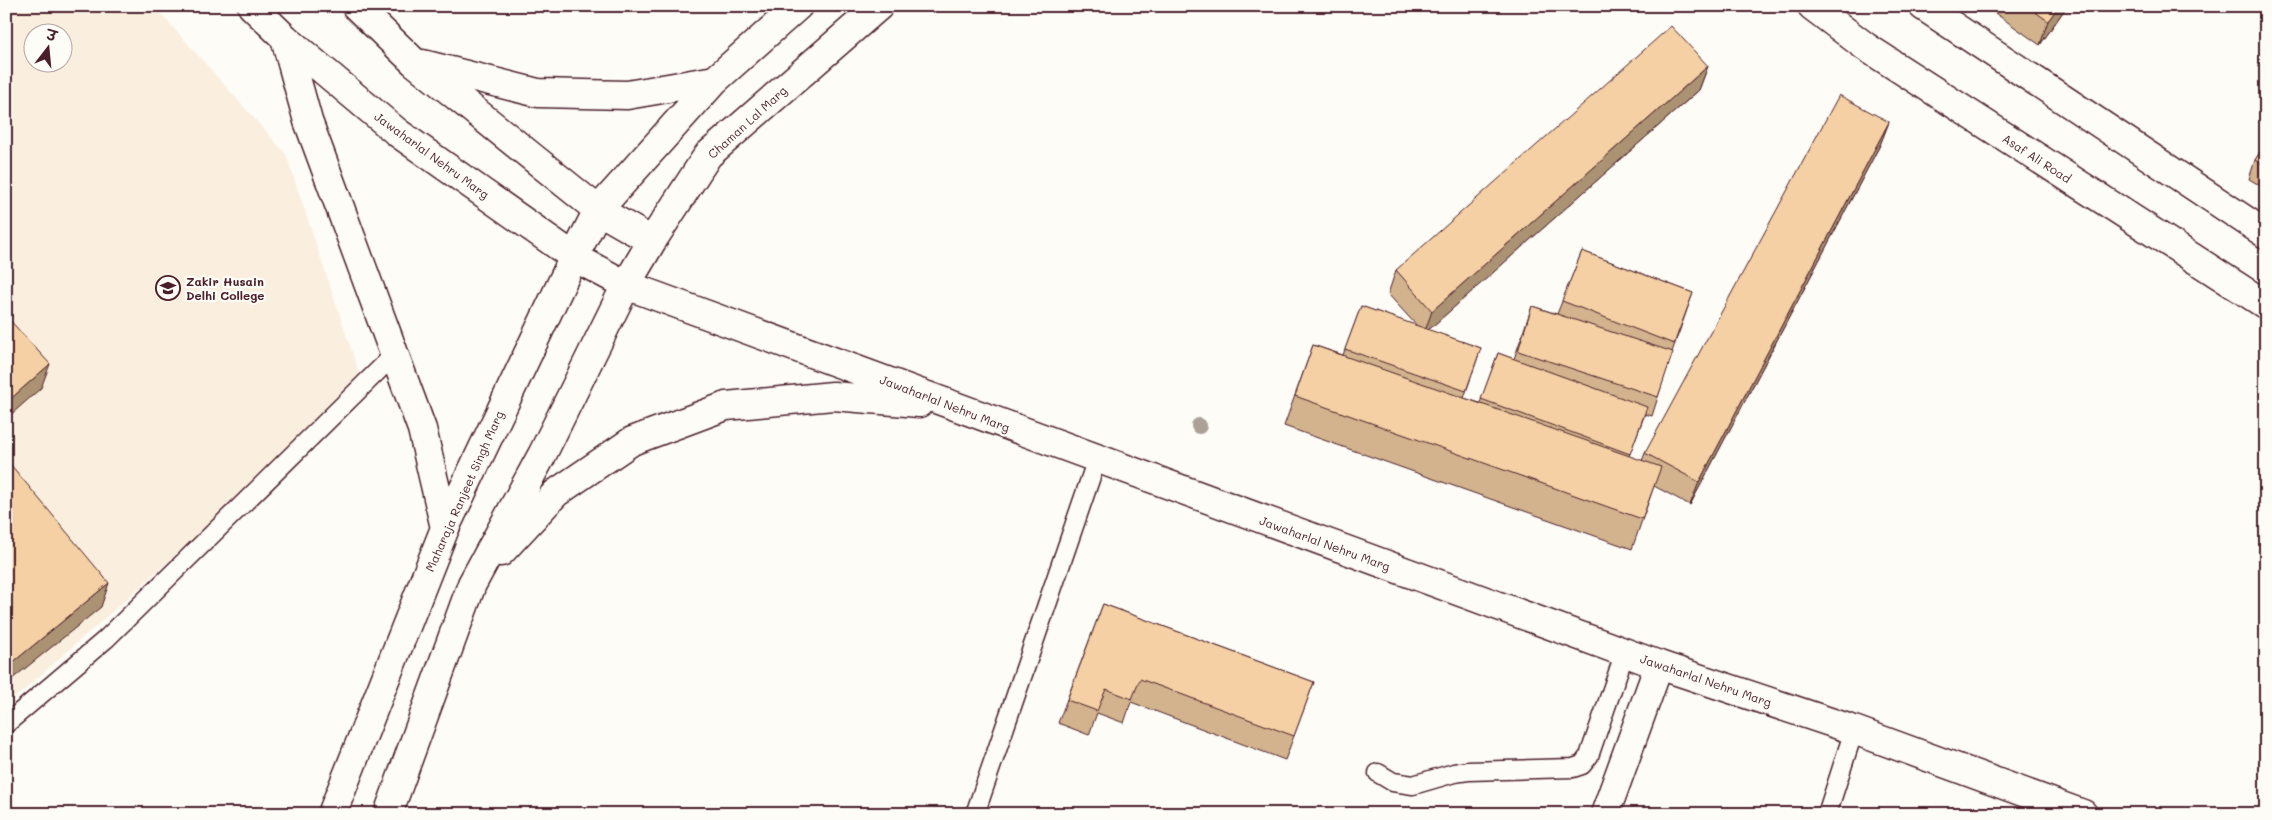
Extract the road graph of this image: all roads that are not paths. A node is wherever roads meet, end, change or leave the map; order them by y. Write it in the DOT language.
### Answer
graph roads {
  1 [pos="252,6"];
  2 [pos="356,6"];
  3 [pos="798,6"];
  4 [pos="879,6"];
  5 [pos="1812,6"];
  6 [pos="1923,6"];
  7 [pos="285,38"];
  8 [pos="414,62"];
  9 [pos="715,80"];
  10 [pos="598,210"];
  11 [pos="2266,234"];
  12 [pos="652,241"];
  13 [pos="574,257"];
  14 [pos="626,285"];
  15 [pos="2266,306"];
  16 [pos="394,355"];
  17 [pos="948,405"];
  18 [pos="1097,459"];
  19 [pos="445,528"];
  20 [pos="472,584"];
  21 [pos="1625,652"];
  22 [pos="1659,665"];
  23 [pos="6,724"];
  24 [pos="1854,730"];
  25 [pos="1378,773"];
  26 [pos="332,814"];
  27 [pos="388,814"];
  28 [pos="974,814"];
  29 [pos="1605,814"];
  30 [pos="1827,814"];
  31 [pos="2083,814"];
  1 -- 7 [label="main road, Jawaharlal Nehru Marg"];
  2 -- 8 [label="main road"];
  3 -- 9 [label="main road"];
  4 -- 12 [label="main road, Chaman Lal Marg"];
  5 -- 15 [label="main road, Asaf Ali Road"];
  6 -- 11 [label="main road"];
  7 -- 13 [label="main road, Jawaharlal Nehru Marg"];
  7 -- 16 [label="main road"];
  8 -- 9 [label="main road"];
  8 -- 10 [label="main road"];
  9 -- 10 [label="main road"];
  10 -- 12 [label="main road"];
  10 -- 13 [label="main road"];
  12 -- 14 [label="main road, Chaman Lal Marg"];
  13 -- 14 [label="main road, Jawaharlal Nehru Marg"];
  13 -- 19 [label="main road, Maharaja Ranjeet Singh Marg"];
  14 -- 17 [label="main road, Jawaharlal Nehru Marg"];
  14 -- 20 [label="main road"];
  16 -- 19 [label="main road"];
  16 -- 23 [label="lane"];
  17 -- 18 [label="main road, Jawaharlal Nehru Marg"];
  17 -- 20 [label="main road"];
  18 -- 21 [label="main road, Jawaharlal Nehru Marg"];
  18 -- 28 [label="lane"];
  19 -- 26 [label="main road, Maharaja Ranjeet Singh Marg"];
  20 -- 27 [label="main road"];
  21 -- 22 [label="main road, Jawaharlal Nehru Marg"];
  21 -- 25 [label="lane"];
  22 -- 24 [label="main road, Jawaharlal Nehru Marg"];
  22 -- 29 [label="main road"];
  24 -- 30 [label="lane"];
  24 -- 31 [label="main road, Jawaharlal Nehru Marg"];
}
